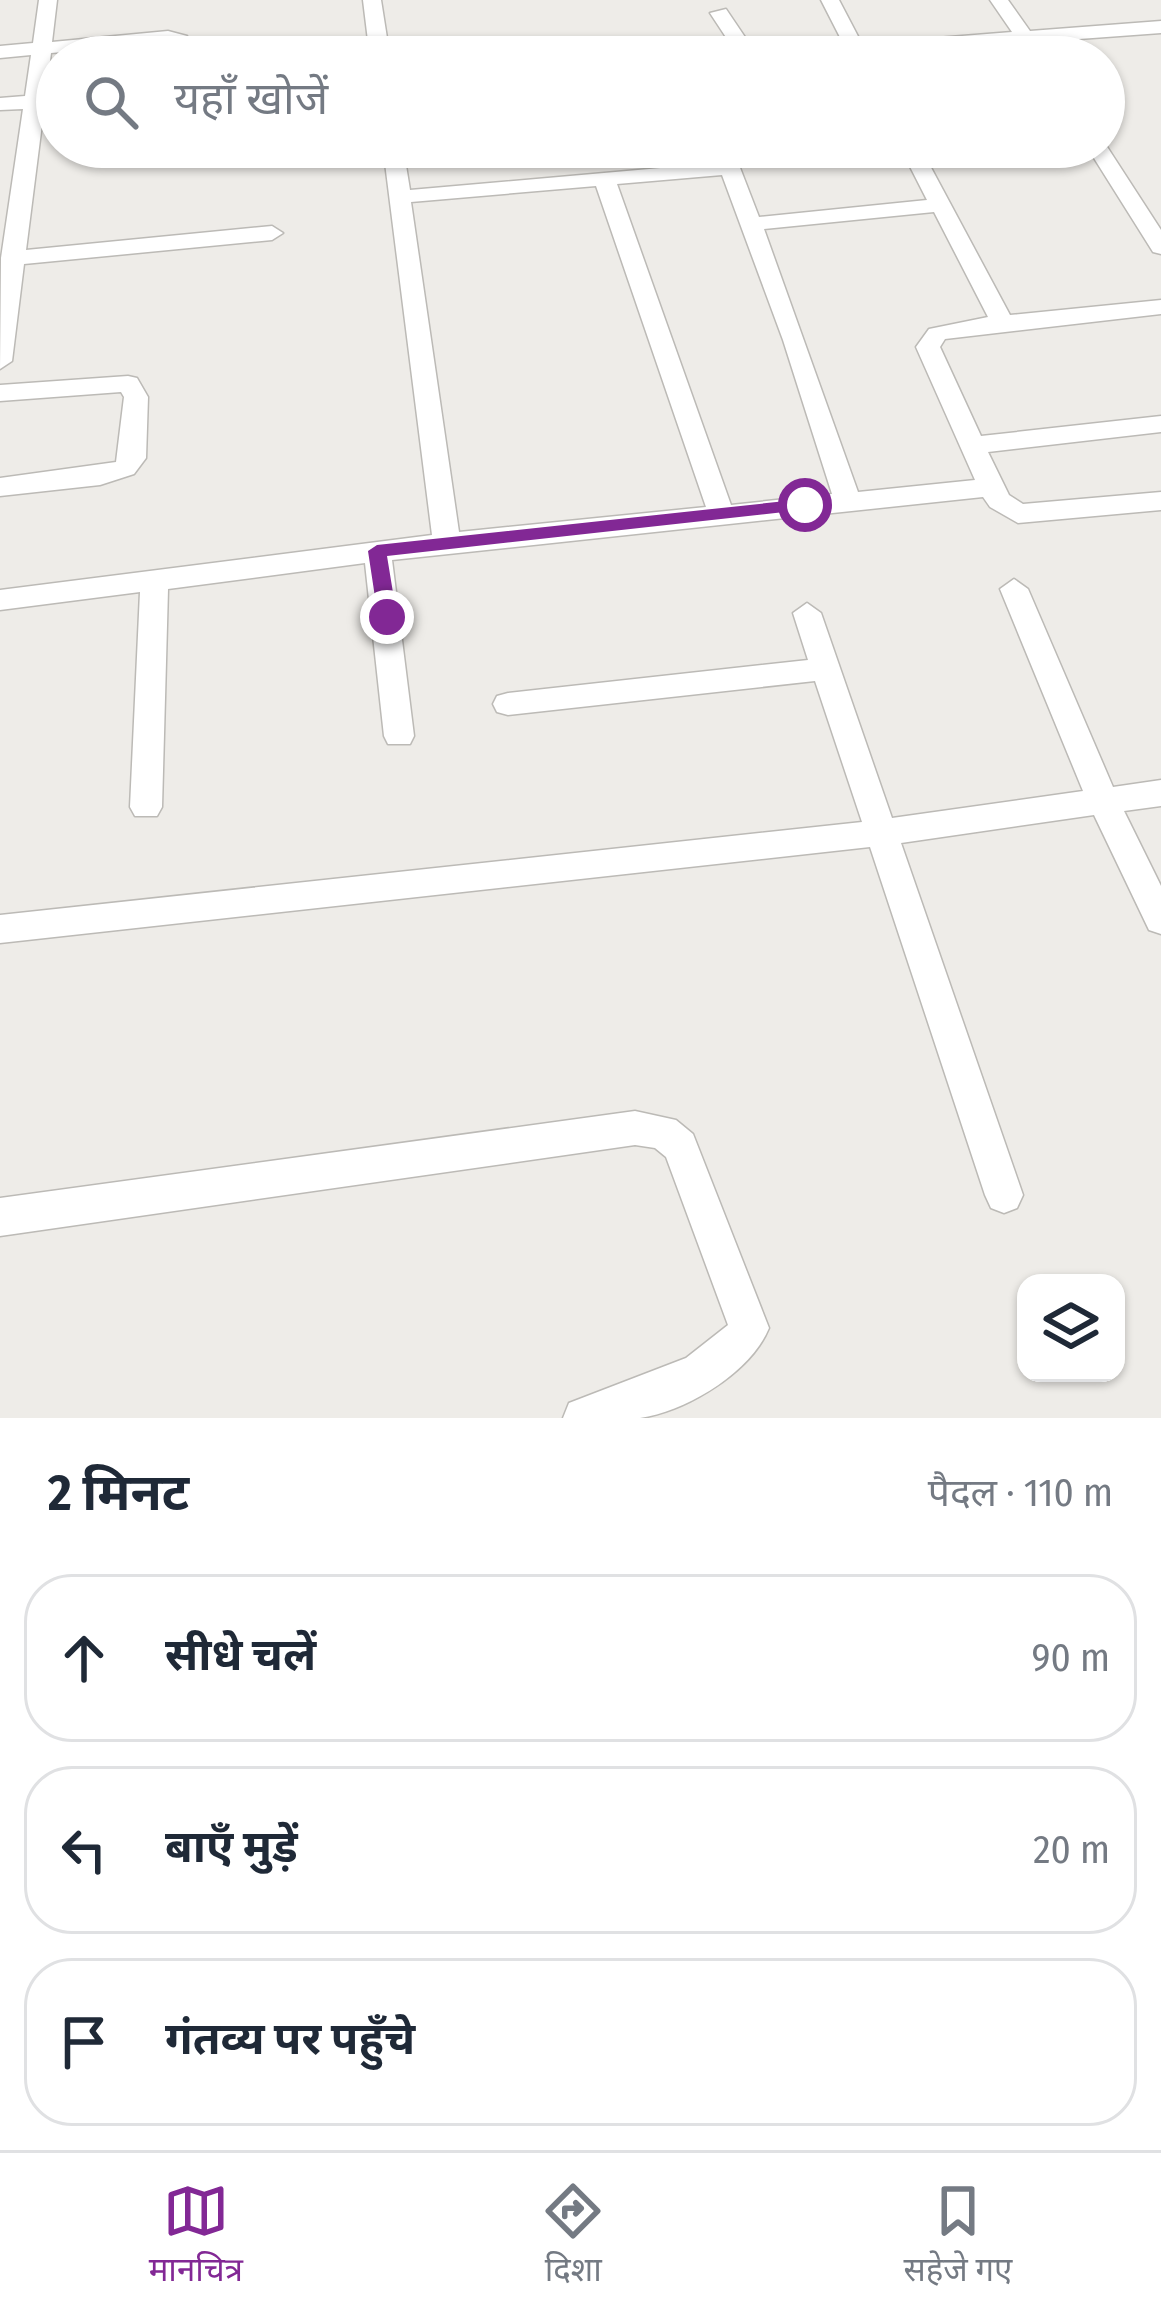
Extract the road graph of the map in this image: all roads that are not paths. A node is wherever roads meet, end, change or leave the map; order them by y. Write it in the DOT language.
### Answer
graph roads {
  1 [pos="48,0"];
  2 [pos="372,0"];
  3 [pos="830,0"];
  4 [pos="999,0"];
  5 [pos="719,13"];
  6 [pos="1161,28"];
  7 [pos="42,36"];
  8 [pos="377,36"];
  9 [pos="732,36"];
  10 [pos="849,36"];
  11 [pos="1025,36"];
  12 [pos="1041,36"];
  13 [pos="36,49"];
  14 [pos="0,52"];
  15 [pos="36,84"];
  16 [pos="0,104"];
  17 [pos="33,111"];
  18 [pos="36,112"];
  19 [pos="12,167"];
  20 [pos="396,168"];
  21 [pos="662,168"];
  22 [pos="730,168"];
  23 [pos="922,168"];
  24 [pos="1110,168"];
  25 [pos="604,178"];
  26 [pos="400,197"];
  27 [pos="942,205"];
  28 [pos="751,224"];
  29 [pos="272,233"];
  30 [pos="1161,248"];
  31 [pos="12,258"];
  32 [pos="1161,307"];
  33 [pos="1004,322"];
  34 [pos="0,361"];
  35 [pos="0,393"];
  36 [pos="1161,424"];
  37 [pos="972,445"];
  38 [pos="0,487"];
  39 [pos="991,487"];
  40 [pos="847,500"];
  41 [pos="1161,501"];
  42 [pos="721,513"];
  43 [pos="447,543"];
  44 [pos="377,551"];
  45 [pos="154,580"];
  46 [pos="1014,589"];
  47 [pos="0,600"];
  48 [pos="807,614"];
  49 [pos="827,669"];
  50 [pos="508,704"];
  51 [pos="399,736"];
  52 [pos="1161,793"];
  53 [pos="1103,801"];
  54 [pos="146,806"];
  55 [pos="881,832"];
  56 [pos="1161,920"];
  57 [pos="0,929"];
  58 [pos="1004,1195"];
  59 [pos="0,1216"];
  60 [pos="584,1418"];
  1 -- 7 [label="street"];
  2 -- 8 [label="street"];
  3 -- 10 [label="street"];
  4 -- 11 [label="street"];
  5 -- 9 [label="street"];
  6 -- 12 [label="street"];
  13 -- 14 [label="street"];
  15 -- 17 [label="street"];
  16 -- 17 [label="street"];
  17 -- 18 [label="street"];
  17 -- 19 [label="street"];
  19 -- 31 [label="street"];
  20 -- 26 [label="street"];
  21 -- 25 [label="street"];
  22 -- 28 [label="street"];
  23 -- 27 [label="street"];
  24 -- 30 [label="street"];
  25 -- 26 [label="street"];
  25 -- 42 [label="street"];
  26 -- 43 [label="street"];
  27 -- 28 [label="street"];
  27 -- 33 [label="street"];
  28 -- 40 [label="street"];
  29 -- 31 [label="street"];
  31 -- 34 [label="street"];
  32 -- 33 [label="street"];
  33 -- 37 [label="street"];
  35 -- 38 [label="street"];
  36 -- 37 [label="street"];
  37 -- 39 [label="street"];
  39 -- 40 [label="street"];
  39 -- 41 [label="street"];
  40 -- 42 [label="street"];
  42 -- 43 [label="street"];
  43 -- 44 [label="street"];
  44 -- 45 [label="street"];
  44 -- 51 [label="street"];
  45 -- 47 [label="street"];
  45 -- 54 [label="street"];
  46 -- 53 [label="street"];
  48 -- 49 [label="street"];
  49 -- 50 [label="street"];
  49 -- 55 [label="street"];
  52 -- 53 [label="street"];
  53 -- 55 [label="street"];
  53 -- 56 [label="street"];
  55 -- 57 [label="street"];
  55 -- 58 [label="street"];
  59 -- 60 [label="street"];
}
